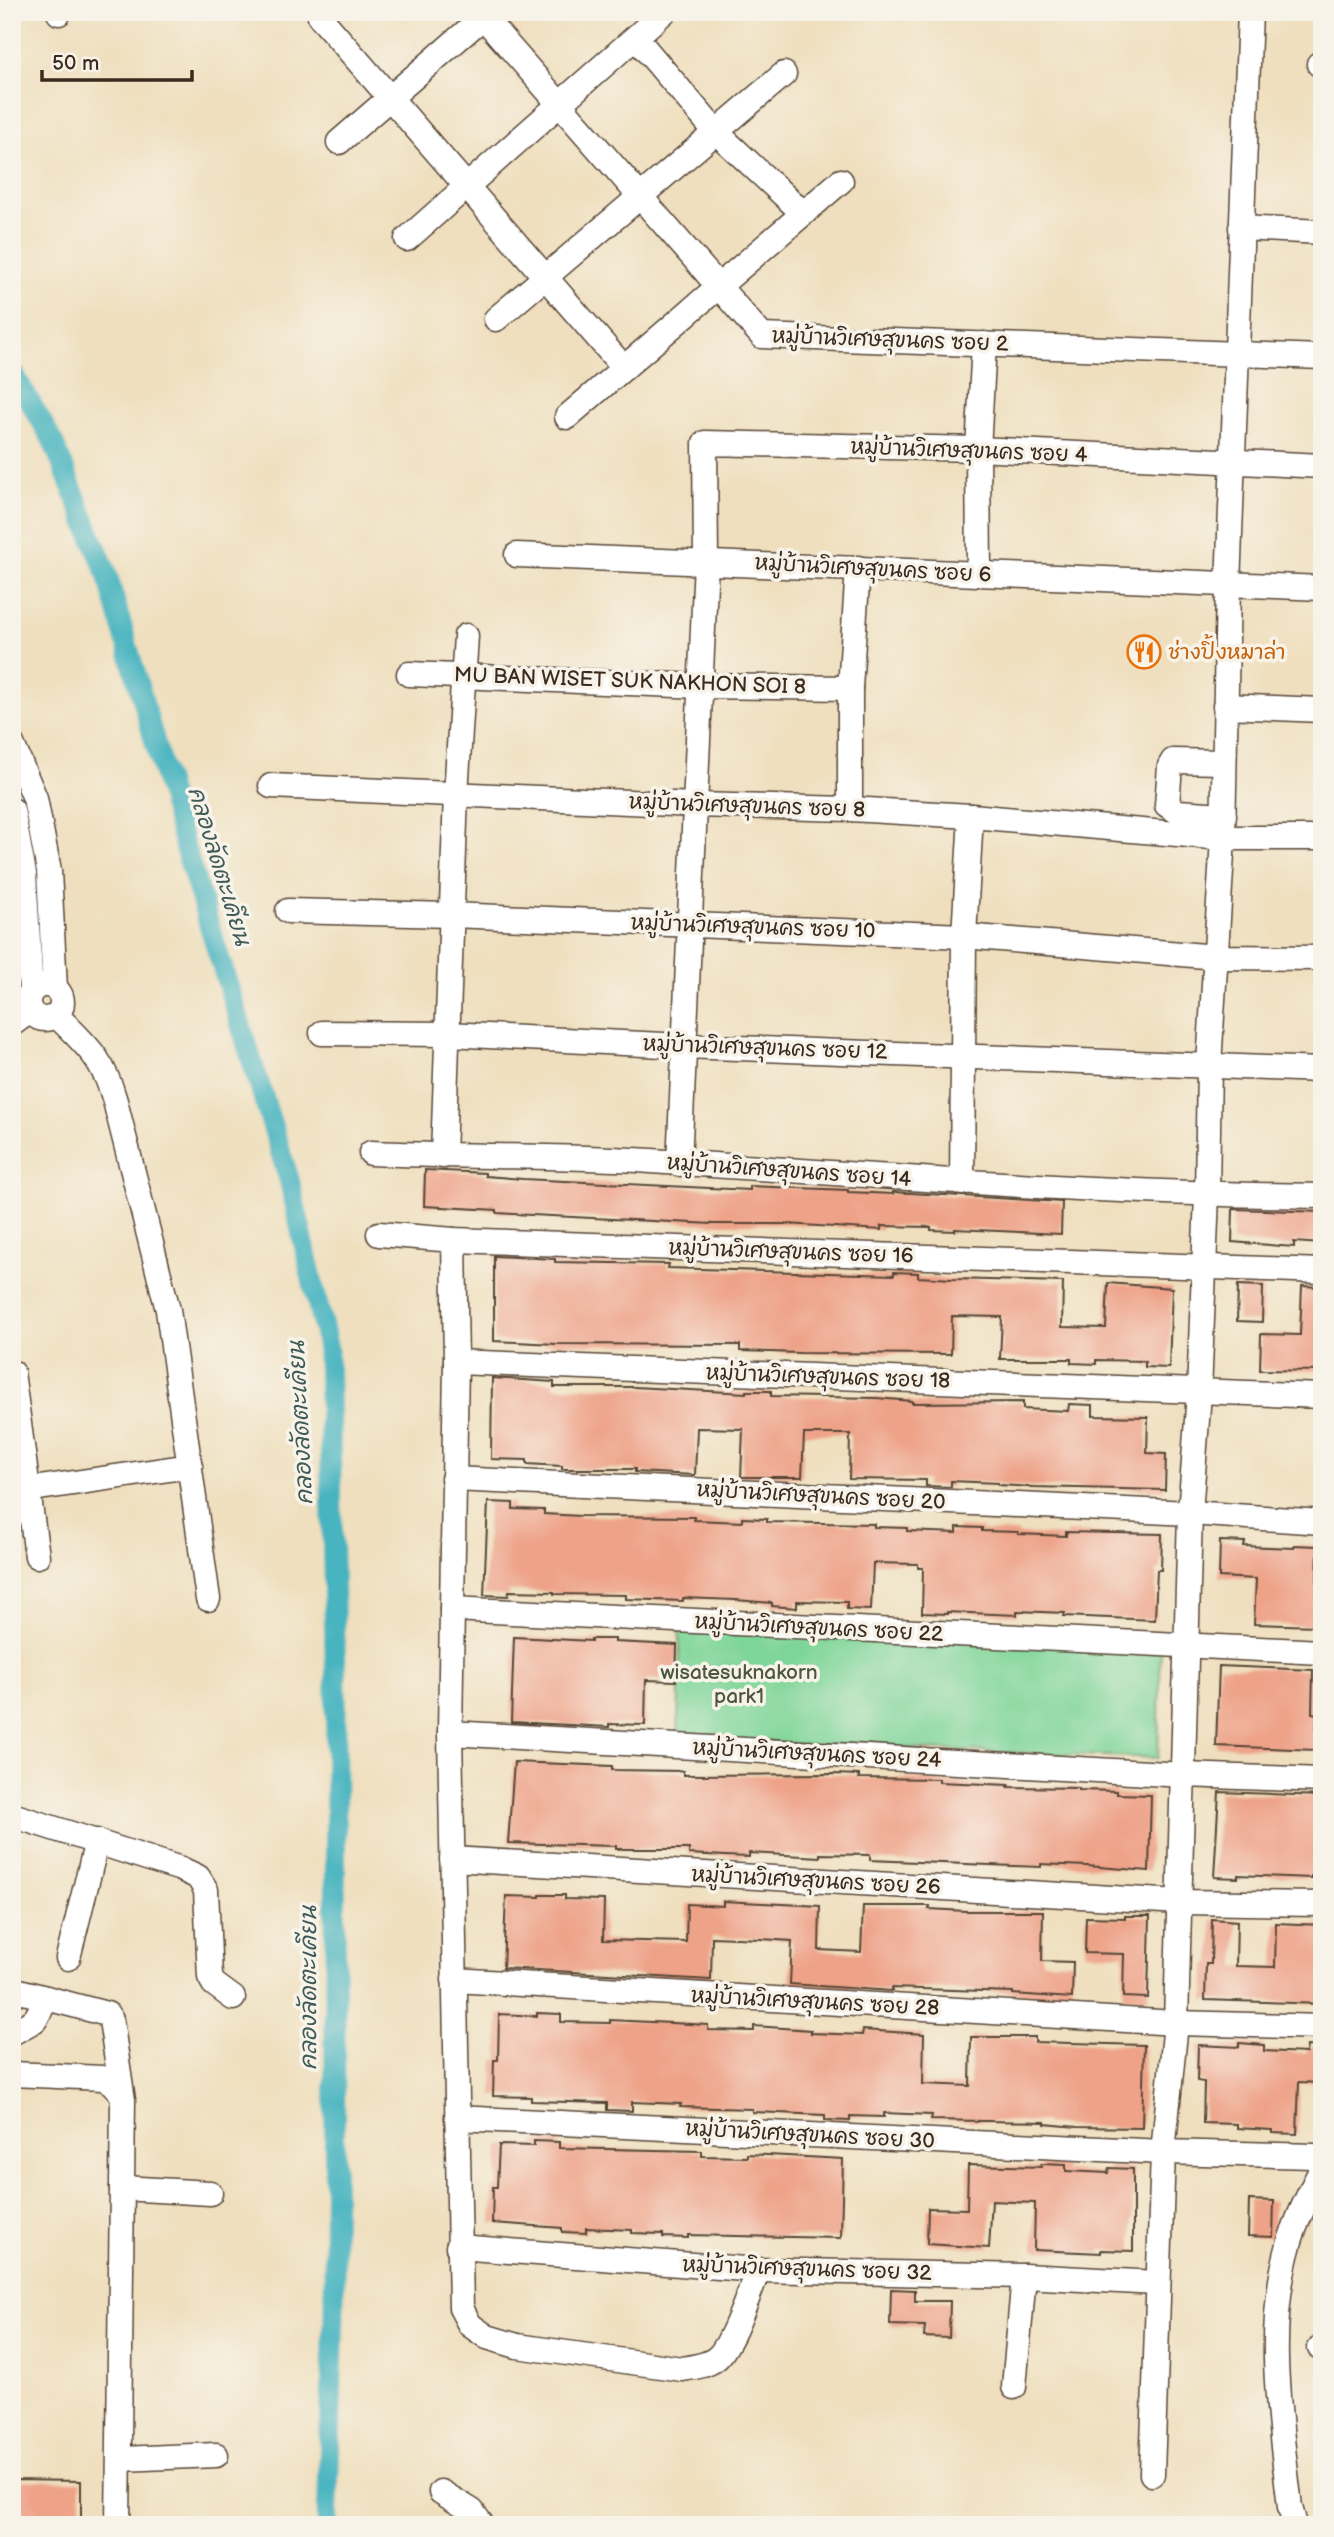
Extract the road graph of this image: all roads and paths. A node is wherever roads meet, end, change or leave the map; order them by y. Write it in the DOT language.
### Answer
graph roads {
  1 [pos="1250,12"];
  2 [pos="484,14"];
  3 [pos="658,14"];
  4 [pos="320,17"];
  5 [pos="636,38"];
  6 [pos="784,74"];
  7 [pos="390,98"];
  8 [pos="561,104"];
  9 [pos="715,131"];
  10 [pos="339,142"];
  11 [pos="841,181"];
  12 [pos="466,185"];
  13 [pos="641,197"];
  14 [pos="803,213"];
  15 [pos="1241,228"];
  16 [pos="1322,232"];
  17 [pos="407,239"];
  18 [pos="545,276"];
  19 [pos="719,286"];
  20 [pos="496,319"];
  21 [pos="984,344"];
  22 [pos="1237,352"];
  23 [pos="1322,356"];
  24 [pos="624,368"];
  25 [pos="567,417"];
  26 [pos="978,449"];
  27 [pos="1233,462"];
  28 [pos="1322,466"];
  29 [pos="517,555"];
  30 [pos="706,561"];
  31 [pos="858,568"];
  32 [pos="979,573"];
  33 [pos="1228,586"];
  34 [pos="1322,589"];
  35 [pos="466,636"];
  36 [pos="409,674"];
  37 [pos="463,676"];
  38 [pos="701,686"];
  39 [pos="850,688"];
  40 [pos="1225,706"];
  41 [pos="1322,710"];
  42 [pos="12,744"];
  43 [pos="1223,762"];
  44 [pos="271,786"];
  45 [pos="456,794"];
  46 [pos="695,805"];
  47 [pos="850,809"];
  48 [pos="38,813"];
  49 [pos="13,815"];
  50 [pos="971,816"];
  51 [pos="1223,826"];
  52 [pos="1322,838"];
  53 [pos="288,911"];
  54 [pos="452,915"];
  55 [pos="690,924"];
  56 [pos="27,926"];
  57 [pos="52,928"];
  58 [pos="964,936"];
  59 [pos="1217,957"];
  60 [pos="1322,958"];
  61 [pos="32,1004"];
  62 [pos="322,1033"];
  63 [pos="448,1034"];
  64 [pos="683,1046"];
  65 [pos="963,1056"];
  66 [pos="1209,1065"];
  67 [pos="1322,1070"];
  68 [pos="371,1153"];
  69 [pos="443,1156"];
  70 [pos="679,1164"];
  71 [pos="962,1183"];
  72 [pos="1207,1195"];
  73 [pos="1322,1196"];
  74 [pos="379,1234"];
  75 [pos="454,1240"];
  76 [pos="1203,1268"];
  77 [pos="1322,1271"];
  78 [pos="456,1362"];
  79 [pos="12,1372"];
  80 [pos="1199,1393"];
  81 [pos="1322,1396"];
  82 [pos="190,1466"];
  83 [pos="453,1479"];
  84 [pos="21,1491"];
  85 [pos="1190,1513"];
  86 [pos="1322,1522"];
  87 [pos="37,1556"];
  88 [pos="208,1599"];
  89 [pos="452,1609"];
  90 [pos="1186,1647"];
  91 [pos="1322,1652"];
  92 [pos="450,1734"];
  93 [pos="1184,1775"];
  94 [pos="1322,1780"];
  95 [pos="12,1815"];
  96 [pos="97,1842"];
  97 [pos="452,1859"];
  98 [pos="1180,1902"];
  99 [pos="1322,1904"];
  100 [pos="68,1958"];
  101 [pos="454,1980"];
  102 [pos="12,1989"];
  103 [pos="47,1998"];
  104 [pos="233,1998"];
  105 [pos="1176,2024"];
  106 [pos="1322,2027"];
  107 [pos="12,2033"];
  108 [pos="12,2074"];
  109 [pos="121,2093"];
  110 [pos="457,2118"];
  111 [pos="1163,2152"];
  112 [pos="1318,2162"];
  113 [pos="122,2188"];
  114 [pos="210,2193"];
  115 [pos="458,2247"];
  116 [pos="758,2270"];
  117 [pos="1024,2276"];
  118 [pos="1157,2283"];
  119 [pos="1014,2387"];
  120 [pos="216,2455"];
  121 [pos="121,2459"];
  122 [pos="1153,2474"];
  123 [pos="441,2492"];
  124 [pos="118,2525"];
  125 [pos="482,2525"];
  126 [pos="1295,2525"];
  1 -- 15 [label="street"];
  2 -- 7 [label="street"];
  2 -- 8 [label="street, หมู่บ้านวิเศษสุขนคร ซอย 2"];
  3 -- 5 [label="street"];
  4 -- 7 [label="street"];
  5 -- 8 [label="street"];
  5 -- 9 [label="street"];
  6 -- 9 [label="street"];
  7 -- 10 [label="street"];
  7 -- 12 [label="street"];
  8 -- 12 [label="street"];
  8 -- 13 [label="street, หมู่บ้านวิเศษสุขนคร ซอย 2"];
  9 -- 13 [label="street"];
  9 -- 14 [label="street"];
  11 -- 14 [label="street"];
  12 -- 17 [label="street"];
  12 -- 18 [label="street"];
  13 -- 18 [label="street"];
  13 -- 19 [label="street, หมู่บ้านวิเศษสุขนคร ซอย 2"];
  14 -- 19 [label="street"];
  15 -- 16 [label="street"];
  15 -- 22 [label="street"];
  18 -- 20 [label="street"];
  18 -- 24 [label="street"];
  19 -- 21 [label="street, หมู่บ้านวิเศษสุขนคร ซอย 2"];
  19 -- 24 [label="street"];
  21 -- 22 [label="street, หมู่บ้านวิเศษสุขนคร ซอย 2"];
  21 -- 26 [label="street"];
  22 -- 23 [label="street, หมู่บ้านวิเศษสุขนคร ซอย 2"];
  22 -- 27 [label="street"];
  24 -- 25 [label="street"];
  26 -- 27 [label="street, หมู่บ้านวิเศษสุขนคร ซอย 4"];
  26 -- 30 [label="street, หมู่บ้านวิเศษสุขนคร ซอย 4"];
  26 -- 32 [label="street"];
  27 -- 28 [label="street, หมู่บ้านวิเศษสุขนคร ซอย 4"];
  27 -- 33 [label="street"];
  29 -- 30 [label="street, หมู่บ้านวิเศษสุขนคร ซอย 6"];
  30 -- 31 [label="street, หมู่บ้านวิเศษสุขนคร ซอย 6"];
  30 -- 38 [label="street"];
  31 -- 32 [label="street, หมู่บ้านวิเศษสุขนคร ซอย 6"];
  31 -- 39 [label="street"];
  32 -- 33 [label="street, หมู่บ้านวิเศษสุขนคร ซอย 6"];
  33 -- 34 [label="street, หมู่บ้านวิเศษสุขนคร ซอย 6"];
  33 -- 40 [label="street"];
  35 -- 37 [label="street"];
  36 -- 37 [label="street, MU BAN WISET SUK NAKHON SOI 8"];
  37 -- 38 [label="street, MU BAN WISET SUK NAKHON SOI 8"];
  37 -- 45 [label="street"];
  38 -- 39 [label="street, MU BAN WISET SUK NAKHON SOI 8"];
  38 -- 46 [label="street"];
  39 -- 47 [label="street"];
  40 -- 41 [label="street"];
  40 -- 43 [label="street"];
  42 -- 48 [label="street"];
  43 -- 51 [label="street"];
  43 -- 51 [label="street"];
  44 -- 45 [label="street, หมู่บ้านวิเศษสุขนคร ซอย 8"];
  45 -- 46 [label="street, หมู่บ้านวิเศษสุขนคร ซอย 8"];
  45 -- 54 [label="street"];
  46 -- 47 [label="street, หมู่บ้านวิเศษสุขนคร ซอย 8"];
  46 -- 55 [label="street"];
  47 -- 50 [label="street, หมู่บ้านวิเศษสุขนคร ซอย 8"];
  48 -- 49 [label="street"];
  48 -- 57 [label="street"];
  49 -- 56 [label="street"];
  50 -- 51 [label="street, หมู่บ้านวิเศษสุขนคร ซอย 8"];
  50 -- 58 [label="street"];
  51 -- 52 [label="street"];
  51 -- 59 [label="street"];
  53 -- 54 [label="street, หมู่บ้านวิเศษสุขนคร ซอย 10"];
  54 -- 55 [label="street, หมู่บ้านวิเศษสุขนคร ซอย 10"];
  54 -- 63 [label="street"];
  55 -- 58 [label="street, หมู่บ้านวิเศษสุขนคร ซอย 10"];
  55 -- 64 [label="street"];
  56 -- 57 [label="street"];
  56 -- 61 [label="street"];
  57 -- 61 [label="street"];
  58 -- 59 [label="street, หมู่บ้านวิเศษสุขนคร ซอย 10"];
  58 -- 65 [label="street"];
  59 -- 60 [label="street, หมู่บ้านวิเศษสุขนคร ซอย 10"];
  59 -- 66 [label="street"];
  61 -- 82 [label="street"];
  62 -- 63 [label="street, หมู่บ้านวิเศษสุขนคร ซอย 12"];
  63 -- 64 [label="street, หมู่บ้านวิเศษสุขนคร ซอย 12"];
  63 -- 69 [label="street"];
  64 -- 65 [label="street, หมู่บ้านวิเศษสุขนคร ซอย 12"];
  64 -- 70 [label="street"];
  65 -- 66 [label="street, หมู่บ้านวิเศษสุขนคร ซอย 12"];
  65 -- 71 [label="street"];
  66 -- 67 [label="street, หมู่บ้านวิเศษสุขนคร ซอย 12"];
  66 -- 72 [label="street"];
  68 -- 69 [label="street, หมู่บ้านวิเศษสุขนคร ซอย 14"];
  69 -- 70 [label="street, หมู่บ้านวิเศษสุขนคร ซอย 14"];
  70 -- 71 [label="street, หมู่บ้านวิเศษสุขนคร ซอย 14"];
  71 -- 72 [label="street, หมู่บ้านวิเศษสุขนคร ซอย 14"];
  72 -- 73 [label="street, หมู่บ้านวิเศษสุขนคร ซอย 14"];
  72 -- 76 [label="street"];
  74 -- 75 [label="street, หมู่บ้านวิเศษสุขนคร ซอย 16"];
  75 -- 76 [label="street, หมู่บ้านวิเศษสุขนคร ซอย 16"];
  75 -- 78 [label="street"];
  76 -- 77 [label="street, หมู่บ้านวิเศษสุขนคร ซอย 16"];
  76 -- 80 [label="street"];
  78 -- 80 [label="street, หมู่บ้านวิเศษสุขนคร ซอย 18"];
  78 -- 83 [label="street"];
  79 -- 84 [label="street"];
  80 -- 81 [label="street, หมู่บ้านวิเศษสุขนคร ซอย 18"];
  80 -- 85 [label="street"];
  82 -- 84 [label="street"];
  82 -- 88 [label="street"];
  83 -- 85 [label="street, หมู่บ้านวิเศษสุขนคร ซอย 20"];
  83 -- 89 [label="street"];
  84 -- 87 [label="street"];
  85 -- 86 [label="street, หมู่บ้านวิเศษสุขนคร ซอย 20"];
  85 -- 90 [label="street"];
  89 -- 90 [label="street, หมู่บ้านวิเศษสุขนคร ซอย 22"];
  89 -- 92 [label="street"];
  90 -- 91 [label="street, หมู่บ้านวิเศษสุขนคร ซอย 22"];
  90 -- 93 [label="street"];
  92 -- 93 [label="street, หมู่บ้านวิเศษสุขนคร ซอย 24"];
  92 -- 97 [label="street"];
  93 -- 94 [label="street, หมู่บ้านวิเศษสุขนคร ซอย 24"];
  93 -- 98 [label="street"];
  95 -- 96 [label="street"];
  96 -- 100 [label="street"];
  96 -- 104 [label="street"];
  97 -- 98 [label="street, หมู่บ้านวิเศษสุขนคร ซอย 26"];
  97 -- 101 [label="street"];
  98 -- 99 [label="street, หมู่บ้านวิเศษสุขนคร ซอย 26"];
  98 -- 105 [label="street"];
  101 -- 105 [label="street, หมู่บ้านวิเศษสุขนคร ซอย 28"];
  101 -- 110 [label="street"];
  102 -- 103 [label="street"];
  103 -- 107 [label="street"];
  103 -- 109 [label="street"];
  105 -- 106 [label="street, หมู่บ้านวิเศษสุขนคร ซอย 28"];
  105 -- 111 [label="street"];
  108 -- 109 [label="street"];
  109 -- 113 [label="street"];
  110 -- 111 [label="street, หมู่บ้านวิเศษสุขนคร ซอย 30"];
  110 -- 115 [label="street"];
  111 -- 112 [label="street, หมู่บ้านวิเศษสุขนคร ซอย 30"];
  111 -- 118 [label="street"];
  112 -- 126 [label="street"];
  113 -- 114 [label="street"];
  113 -- 121 [label="street"];
  115 -- 116 [label="street, หมู่บ้านวิเศษสุขนคร ซอย 32"];
  115 -- 116 [label="street"];
  116 -- 117 [label="street, หมู่บ้านวิเศษสุขนคร ซอย 32"];
  117 -- 118 [label="street, หมู่บ้านวิเศษสุขนคร ซอย 32"];
  117 -- 119 [label="street"];
  118 -- 122 [label="street"];
  120 -- 121 [label="street"];
  121 -- 124 [label="street"];
  123 -- 125 [label="street"];
}
